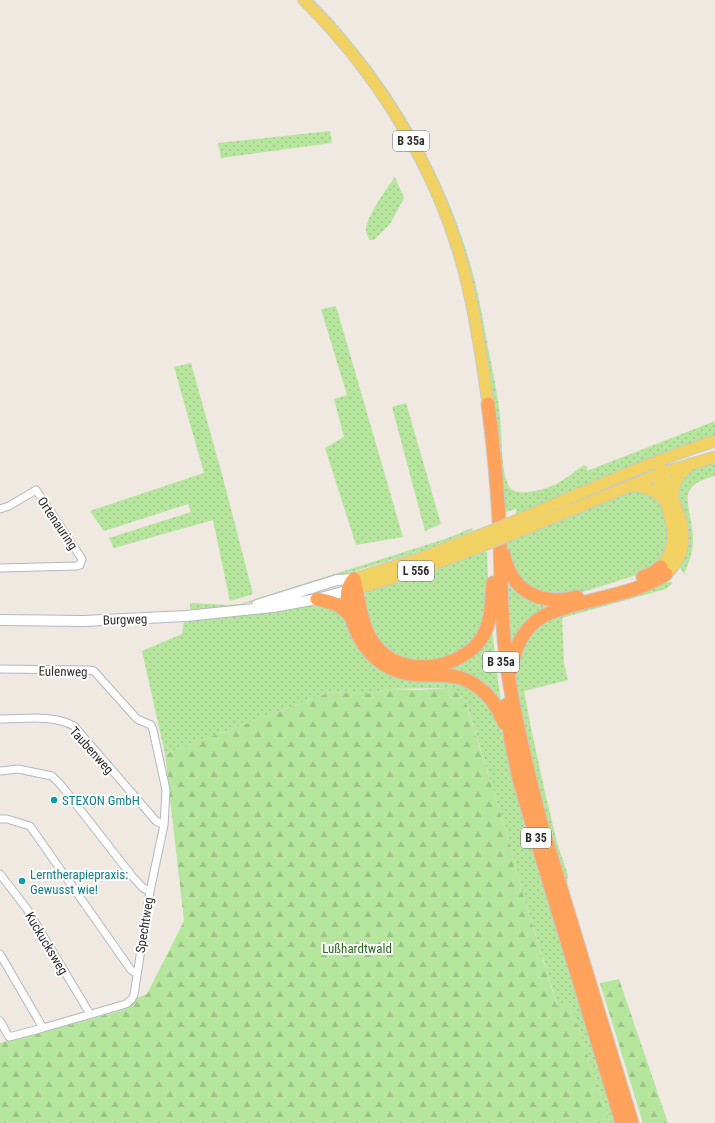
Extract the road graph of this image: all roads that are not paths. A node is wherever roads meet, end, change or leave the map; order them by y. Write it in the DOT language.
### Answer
graph roads {
  1 [pos="304,0"];
  2 [pos="488,404"];
  3 [pos="715,441"];
  4 [pos="715,457"];
  5 [pos="656,462"];
  6 [pos="691,463"];
  7 [pos="659,474"];
  8 [pos="631,485"];
  9 [pos="668,499"];
  10 [pos="0,509"];
  11 [pos="514,528"];
  12 [pos="500,540"];
  13 [pos="0,568"];
  14 [pos="664,571"];
  15 [pos="493,583"];
  16 [pos="352,586"];
  17 [pos="317,599"];
  18 [pos="247,609"];
  19 [pos="351,618"];
  20 [pos="1,620"];
  21 [pos="0,670"];
  22 [pos="511,688"];
  23 [pos="0,720"];
  24 [pos="151,725"];
  25 [pos="511,741"];
  26 [pos="0,771"];
  27 [pos="0,819"];
  28 [pos="164,825"];
  29 [pos="0,874"];
  30 [pos="150,891"];
  31 [pos="0,954"];
  32 [pos="136,973"];
  33 [pos="90,1014"];
  34 [pos="0,1021"];
  35 [pos="43,1028"];
  36 [pos="622,1123"];
  37 [pos="632,1123"];
  1 -- 2 [label="main road, B 35a"];
  2 -- 12 [label="highway, B 35a"];
  2 -- 15 [label="highway, B 35a"];
  3 -- 5 [label="main road, L 556"];
  4 -- 6 [label="main road, L 556"];
  5 -- 7 [label="main road"];
  5 -- 11 [label="main road, L 556"];
  6 -- 7 [label="main road, L 556"];
  6 -- 9 [label="main road"];
  7 -- 8 [label="main road, L 556"];
  7 -- 9 [label="main road"];
  8 -- 9 [label="main road"];
  8 -- 11 [label="main road, L 556"];
  9 -- 14 [label="main road"];
  10 -- 13 [label="street, Ortenauring"];
  11 -- 16 [label="main road, L 556, bridge"];
  12 -- 14 [label="highway"];
  12 -- 22 [label="highway, B 35a"];
  14 -- 22 [label="highway, B 35"];
  15 -- 16 [label="highway"];
  15 -- 25 [label="highway, B 35a"];
  16 -- 17 [label="street, Burgweg"];
  16 -- 18 [label="street, Burgweg"];
  16 -- 19 [label="highway, B 35"];
  17 -- 18 [label="street, Burgweg"];
  17 -- 19 [label="highway, B 35"];
  18 -- 20 [label="street, Burgweg"];
  19 -- 25 [label="highway, B 35"];
  21 -- 24 [label="street, Eulenweg"];
  22 -- 37 [label="highway, B 35"];
  23 -- 28 [label="street, Taubenweg"];
  24 -- 28 [label="street, Spechtweg"];
  25 -- 36 [label="highway, B 35"];
  26 -- 30 [label="street"];
  27 -- 32 [label="street"];
  28 -- 30 [label="street, Spechtweg"];
  29 -- 33 [label="street, Kuckucksweg"];
  30 -- 32 [label="street, Spechtweg"];
  31 -- 35 [label="street"];
  32 -- 33 [label="street, Spechtweg"];
  33 -- 35 [label="street, Spechtweg"];
  34 -- 35 [label="street, Spechtweg"];
}
